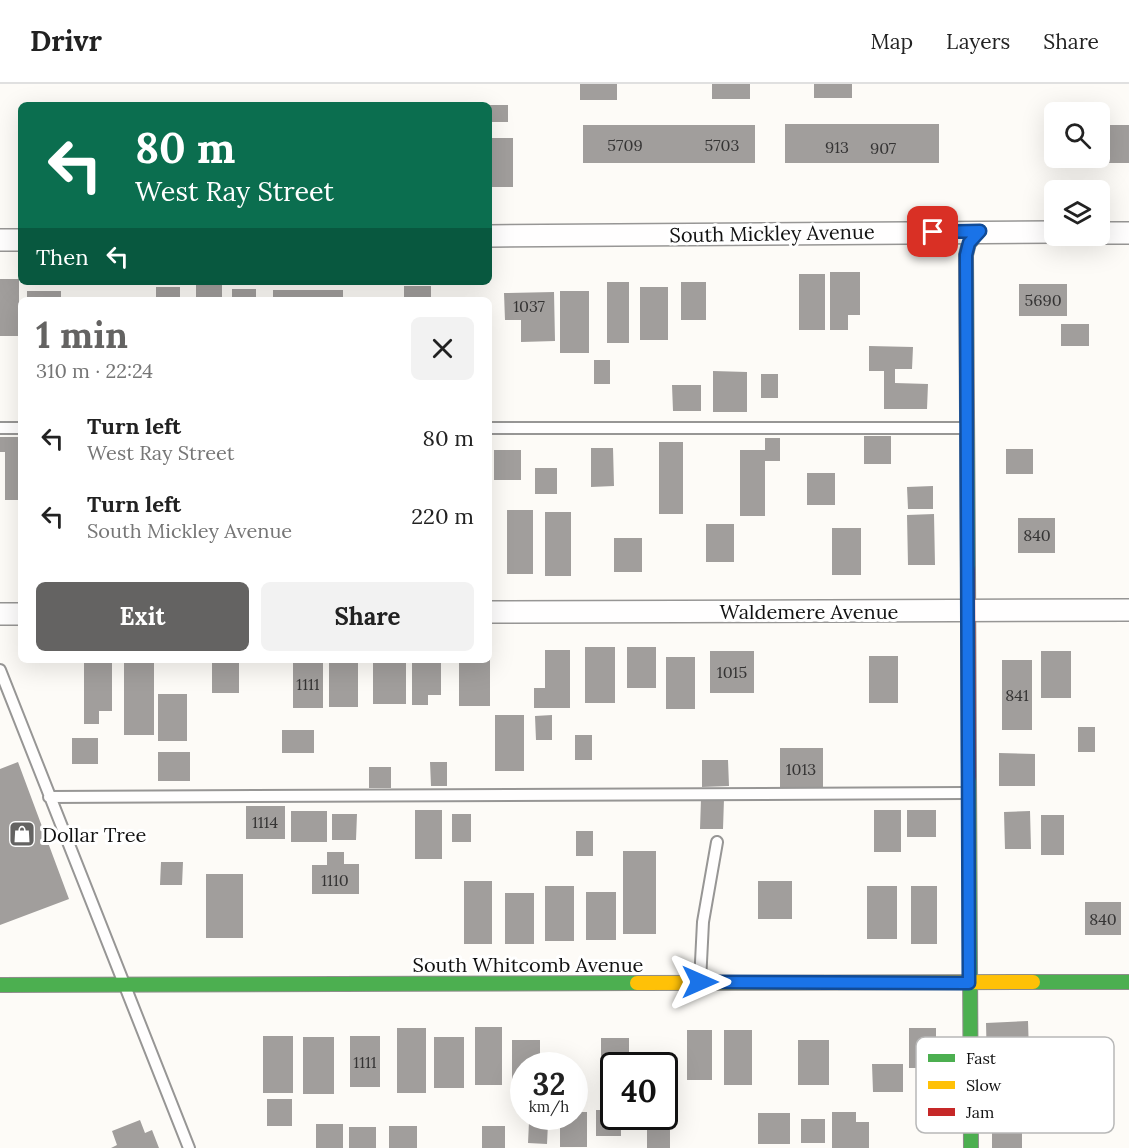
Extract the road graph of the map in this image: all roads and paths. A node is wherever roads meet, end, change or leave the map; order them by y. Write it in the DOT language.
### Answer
graph roads {
  1 [pos="980,231"];
  2 [pos="1044,232"];
  3 [pos="1110,233"];
  4 [pos="1129,233"];
  5 [pos="492,236"];
  6 [pos="0,240"];
  7 [pos="18,240"];
  8 [pos="0,428"];
  9 [pos="18,428"];
  10 [pos="492,428"];
  11 [pos="967,428"];
  12 [pos="966,610"];
  13 [pos="1129,610"];
  14 [pos="492,612"];
  15 [pos="0,614"];
  16 [pos="18,614"];
  17 [pos="0,670"];
  18 [pos="968,793"];
  19 [pos="49,797"];
  20 [pos="717,842"];
  21 [pos="700,982"];
  22 [pos="1129,982"];
  23 [pos="969,983"];
  24 [pos="0,985"];
  25 [pos="123,985"];
  26 [pos="969,1037"];
  27 [pos="970,1133"];
  28 [pos="189,1148"];
  29 [pos="970,1148"];
  1 -- 2 [label="street, South Mickley Avenue"];
  1 -- 5 [label="street, South Mickley Avenue"];
  1 -- 11 [label="street"];
  3 -- 4 [label="street"];
  6 -- 7 [label="street"];
  8 -- 9 [label="lane"];
  10 -- 11 [label="lane"];
  11 -- 12 [label="street"];
  12 -- 13 [label="street, Waldemere Avenue"];
  12 -- 14 [label="street, Waldemere Avenue"];
  12 -- 18 [label="street"];
  15 -- 16 [label="street"];
  17 -- 19 [label="lane"];
  18 -- 19 [label="lane"];
  18 -- 23 [label="street"];
  19 -- 25 [label="lane"];
  20 -- 21 [label="lane"];
  21 -- 23 [label="street, South Whitcomb Avenue"];
  21 -- 25 [label="street, South Whitcomb Avenue"];
  22 -- 23 [label="street, South Whitcomb Avenue"];
  23 -- 26 [label="street"];
  24 -- 25 [label="street, South Whitcomb Avenue"];
  25 -- 28 [label="lane"];
  27 -- 29 [label="street"];
}
